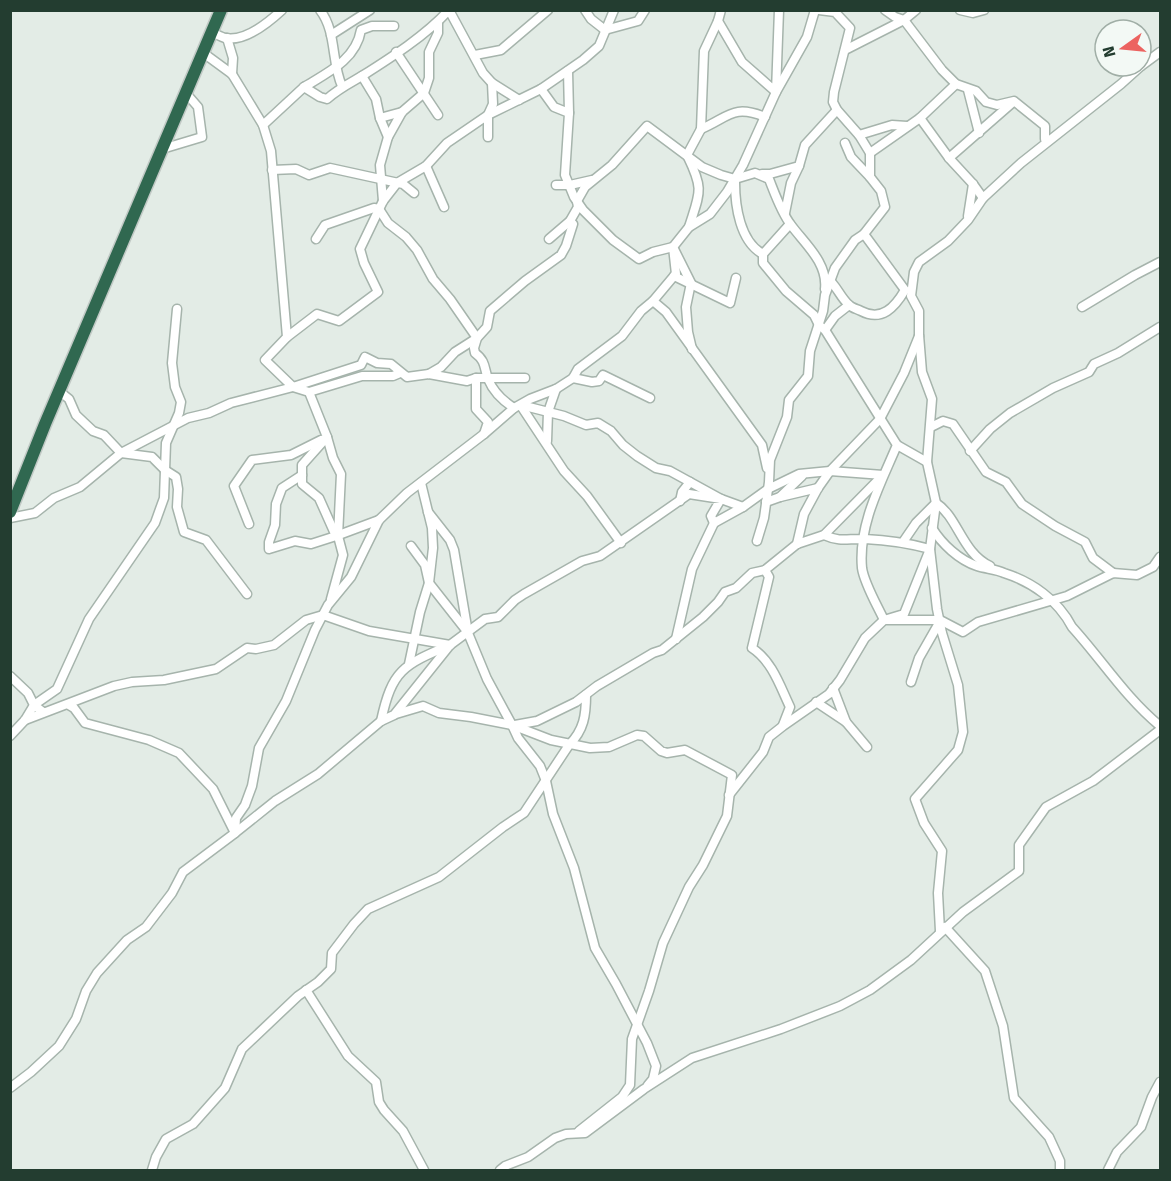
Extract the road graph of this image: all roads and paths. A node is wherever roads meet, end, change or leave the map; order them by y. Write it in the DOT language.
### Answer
graph roads {
  1 [pos="221,10"];
  2 [pos="282,10"];
  3 [pos="320,10"];
  4 [pos="370,10"];
  5 [pos="548,10"];
  6 [pos="585,10"];
  7 [pos="614,10"];
  8 [pos="645,10"];
  9 [pos="721,10"];
  10 [pos="779,10"];
  11 [pos="817,10"];
  12 [pos="885,10"];
  13 [pos="916,10"];
  14 [pos="960,10"];
  15 [pos="984,10"];
  16 [pos="904,20"];
  17 [pos="718,21"];
  18 [pos="438,22"];
  19 [pos="394,26"];
  20 [pos="605,30"];
  21 [pos="211,32"];
  22 [pos="331,35"];
  23 [pos="227,38"];
  24 [pos="425,40"];
  25 [pos="845,50"];
  26 [pos="202,52"];
  27 [pos="396,52"];
  28 [pos="475,55"];
  29 [pos="337,67"];
  30 [pos="567,71"];
  31 [pos="232,74"];
  32 [pos="362,76"];
  33 [pos="1128,78"];
  34 [pos="492,83"];
  35 [pos="956,84"];
  36 [pos="342,86"];
  37 [pos="304,87"];
  38 [pos="541,89"];
  39 [pos="968,90"];
  40 [pos="185,92"];
  41 [pos="776,92"];
  42 [pos="424,93"];
  43 [pos="519,100"];
  44 [pos="1014,101"];
  45 [pos="837,110"];
  46 [pos="402,112"];
  47 [pos="569,113"];
  48 [pos="488,115"];
  49 [pos="438,116"];
  50 [pos="765,117"];
  51 [pos="380,118"];
  52 [pos="920,118"];
  53 [pos="263,124"];
  54 [pos="907,126"];
  55 [pos="701,129"];
  56 [pos="979,133"];
  57 [pos="859,135"];
  58 [pos="388,137"];
  59 [pos="488,137"];
  60 [pos="1046,139"];
  61 [pos="845,143"];
  62 [pos="162,149"];
  63 [pos="870,153"];
  64 [pos="687,155"];
  65 [pos="949,158"];
  66 [pos="426,166"];
  67 [pos="799,166"];
  68 [pos="273,170"];
  69 [pos="755,173"];
  70 [pos="870,177"];
  71 [pos="735,178"];
  72 [pos="381,179"];
  73 [pos="595,180"];
  74 [pos="397,183"];
  75 [pos="973,184"];
  76 [pos="570,185"];
  77 [pos="414,193"];
  78 [pos="983,198"];
  79 [pos="383,201"];
  80 [pos="577,201"];
  81 [pos="444,207"];
  82 [pos="379,209"];
  83 [pos="785,213"];
  84 [pos="968,220"];
  85 [pos="570,222"];
  86 [pos="790,224"];
  87 [pos="688,227"];
  88 [pos="864,234"];
  89 [pos="316,239"];
  90 [pos="549,239"];
  91 [pos="673,247"];
  92 [pos="763,254"];
  93 [pos="1161,262"];
  94 [pos="674,276"];
  95 [pos="736,278"];
  96 [pos="829,280"];
  97 [pos="691,283"];
  98 [pos="908,293"];
  99 [pos="653,301"];
  100 [pos="849,305"];
  101 [pos="1082,307"];
  102 [pos="177,309"];
  103 [pos="1161,327"];
  104 [pos="822,328"];
  105 [pos="287,336"];
  106 [pos="919,336"];
  107 [pos="477,338"];
  108 [pos="692,350"];
  109 [pos="400,373"];
  110 [pos="429,374"];
  111 [pos="487,377"];
  112 [pos="476,378"];
  113 [pos="525,378"];
  114 [pos="573,378"];
  115 [pos="293,387"];
  116 [pos="556,389"];
  117 [pos="59,391"];
  118 [pos="309,392"];
  119 [pos="650,398"];
  120 [pos="518,407"];
  121 [pos="548,412"];
  122 [pos="880,419"];
  123 [pos="173,426"];
  124 [pos="931,427"];
  125 [pos="484,434"];
  126 [pos="327,437"];
  127 [pos="546,442"];
  128 [pos="897,444"];
  129 [pos="970,451"];
  130 [pos="121,453"];
  131 [pos="927,462"];
  132 [pos="165,470"];
  133 [pos="830,471"];
  134 [pos="805,473"];
  135 [pos="769,474"];
  136 [pos="302,475"];
  137 [pos="883,475"];
  138 [pos="690,482"];
  139 [pos="421,483"];
  140 [pos="818,488"];
  141 [pos="768,489"];
  142 [pos="780,497"];
  143 [pos="721,499"];
  144 [pos="680,501"];
  145 [pos="766,501"];
  146 [pos="936,503"];
  147 [pos="743,507"];
  148 [pos="10,512"];
  149 [pos="428,512"];
  150 [pos="10,518"];
  151 [pos="379,520"];
  152 [pos="714,523"];
  153 [pos="249,524"];
  154 [pos="932,527"];
  155 [pos="824,535"];
  156 [pos="337,536"];
  157 [pos="862,539"];
  158 [pos="757,541"];
  159 [pos="903,542"];
  160 [pos="621,543"];
  161 [pos="797,544"];
  162 [pos="411,546"];
  163 [pos="930,549"];
  164 [pos="1161,557"];
  165 [pos="765,570"];
  166 [pos="1004,572"];
  167 [pos="1113,573"];
  168 [pos="429,583"];
  169 [pos="247,594"];
  170 [pos="1051,599"];
  171 [pos="328,605"];
  172 [pos="323,615"];
  173 [pos="884,620"];
  174 [pos="940,620"];
  175 [pos="468,633"];
  176 [pos="676,639"];
  177 [pos="414,640"];
  178 [pos="450,645"];
  179 [pos="409,664"];
  180 [pos="10,676"];
  181 [pos="910,682"];
  182 [pos="833,688"];
  183 [pos="586,695"];
  184 [pos="816,702"];
  185 [pos="34,705"];
  186 [pos="69,705"];
  187 [pos="43,712"];
  188 [pos="393,715"];
  189 [pos="25,720"];
  190 [pos="381,721"];
  191 [pos="846,722"];
  192 [pos="512,726"];
  193 [pos="783,726"];
  194 [pos="1161,728"];
  195 [pos="10,736"];
  196 [pos="569,745"];
  197 [pos="867,747"];
  198 [pos="546,781"];
  199 [pos="728,796"];
  200 [pos="235,833"];
  201 [pos="942,929"];
  202 [pos="306,990"];
  203 [pos="637,1025"];
  204 [pos="1161,1082"];
  205 [pos="10,1088"];
  206 [pos="644,1089"];
  207 [pos="576,1133"];
  208 [pos="152,1170"];
  209 [pos="424,1170"];
  210 [pos="500,1170"];
  211 [pos="1060,1170"];
  212 [pos="1108,1170"];
  1 -- 21 [label="highway"];
  2 -- 23 [label="street"];
  3 -- 22 [label="street"];
  4 -- 22 [label="street"];
  5 -- 28 [label="street"];
  6 -- 20 [label="street"];
  7 -- 20 [label="street"];
  8 -- 20 [label="street"];
  9 -- 17 [label="street"];
  10 -- 41 [label="street"];
  11 -- 25 [label="street"];
  11 -- 41 [label="street"];
  12 -- 16 [label="street"];
  13 -- 16 [label="street"];
  14 -- 15 [label="street"];
  16 -- 25 [label="street"];
  16 -- 35 [label="street"];
  17 -- 41 [label="street"];
  17 -- 55 [label="street"];
  18 -- 24 [label="street"];
  18 -- 24 [label="street"];
  18 -- 28 [label="street"];
  19 -- 29 [label="street"];
  20 -- 30 [label="street"];
  21 -- 23 [label="street"];
  21 -- 26 [label="highway"];
  22 -- 29 [label="street"];
  23 -- 31 [label="street"];
  24 -- 27 [label="street"];
  24 -- 42 [label="street"];
  25 -- 45 [label="street"];
  26 -- 31 [label="street"];
  26 -- 40 [label="highway"];
  27 -- 32 [label="street"];
  27 -- 42 [label="street"];
  28 -- 34 [label="street"];
  29 -- 36 [label="street"];
  29 -- 37 [label="street"];
  30 -- 38 [label="street"];
  30 -- 47 [label="street"];
  31 -- 53 [label="street"];
  32 -- 36 [label="street"];
  32 -- 51 [label="street"];
  33 -- 78 [label="street"];
  34 -- 43 [label="street"];
  34 -- 48 [label="street"];
  35 -- 39 [label="street"];
  35 -- 52 [label="street"];
  36 -- 37 [label="street"];
  37 -- 53 [label="street"];
  38 -- 43 [label="street"];
  38 -- 47 [label="street"];
  39 -- 44 [label="street"];
  39 -- 56 [label="street"];
  40 -- 62 [label="highway"];
  40 -- 62 [label="street"];
  41 -- 50 [label="street"];
  42 -- 46 [label="street"];
  42 -- 49 [label="street"];
  43 -- 48 [label="street"];
  44 -- 56 [label="street"];
  44 -- 60 [label="street"];
  45 -- 57 [label="street"];
  45 -- 67 [label="street"];
  46 -- 51 [label="street"];
  46 -- 58 [label="street"];
  47 -- 76 [label="street"];
  48 -- 59 [label="street"];
  48 -- 66 [label="street"];
  50 -- 55 [label="street"];
  50 -- 71 [label="street"];
  51 -- 58 [label="street"];
  52 -- 54 [label="street"];
  52 -- 65 [label="street"];
  53 -- 68 [label="street"];
  54 -- 57 [label="street"];
  54 -- 63 [label="street"];
  55 -- 64 [label="street"];
  56 -- 65 [label="street"];
  57 -- 63 [label="street"];
  58 -- 72 [label="street"];
  61 -- 70 [label="street"];
  62 -- 117 [label="highway"];
  63 -- 70 [label="street"];
  64 -- 71 [label="street"];
  64 -- 73 [label="street"];
  64 -- 87 [label="street"];
  65 -- 75 [label="street"];
  66 -- 74 [label="street"];
  66 -- 81 [label="street"];
  67 -- 69 [label="street"];
  67 -- 83 [label="street"];
  68 -- 72 [label="street"];
  68 -- 105 [label="street"];
  69 -- 71 [label="street"];
  69 -- 83 [label="street"];
  70 -- 88 [label="street"];
  71 -- 87 [label="street"];
  71 -- 92 [label="street"];
  72 -- 74 [label="street"];
  72 -- 79 [label="street"];
  73 -- 76 [label="street"];
  73 -- 80 [label="street"];
  74 -- 77 [label="street"];
  74 -- 79 [label="street"];
  75 -- 78 [label="street"];
  75 -- 84 [label="street"];
  76 -- 80 [label="street"];
  78 -- 84 [label="street"];
  79 -- 82 [label="street"];
  80 -- 85 [label="street"];
  80 -- 91 [label="street"];
  82 -- 89 [label="street"];
  82 -- 105 [label="street"];
  82 -- 107 [label="street"];
  83 -- 86 [label="street"];
  84 -- 98 [label="street"];
  85 -- 90 [label="street"];
  85 -- 107 [label="street"];
  86 -- 92 [label="street"];
  86 -- 96 [label="street"];
  87 -- 91 [label="street"];
  88 -- 96 [label="street"];
  88 -- 98 [label="street"];
  91 -- 94 [label="street"];
  91 -- 97 [label="street"];
  92 -- 104 [label="street"];
  93 -- 101 [label="street"];
  94 -- 97 [label="street"];
  94 -- 99 [label="street"];
  95 -- 97 [label="street"];
  96 -- 100 [label="street"];
  96 -- 104 [label="street"];
  97 -- 108 [label="street"];
  98 -- 100 [label="street"];
  98 -- 106 [label="street"];
  99 -- 108 [label="street"];
  99 -- 114 [label="street"];
  100 -- 104 [label="street"];
  102 -- 123 [label="street"];
  103 -- 129 [label="street"];
  104 -- 122 [label="street"];
  104 -- 135 [label="street"];
  105 -- 115 [label="street"];
  106 -- 122 [label="street"];
  106 -- 124 [label="street"];
  107 -- 110 [label="street"];
  107 -- 111 [label="street"];
  108 -- 135 [label="street"];
  109 -- 110 [label="street"];
  109 -- 115 [label="street"];
  109 -- 118 [label="street"];
  110 -- 112 [label="street"];
  111 -- 112 [label="street"];
  111 -- 113 [label="street"];
  111 -- 120 [label="street"];
  112 -- 125 [label="street"];
  114 -- 116 [label="street"];
  114 -- 119 [label="street"];
  115 -- 118 [label="street"];
  115 -- 123 [label="street"];
  116 -- 120 [label="street"];
  116 -- 121 [label="street"];
  117 -- 130 [label="street"];
  117 -- 148 [label="highway"];
  118 -- 126 [label="street"];
  120 -- 121 [label="street"];
  120 -- 125 [label="street"];
  120 -- 127 [label="street"];
  121 -- 127 [label="street"];
  121 -- 138 [label="street"];
  122 -- 128 [label="street"];
  122 -- 133 [label="street"];
  123 -- 130 [label="street"];
  123 -- 132 [label="street"];
  124 -- 129 [label="street"];
  124 -- 131 [label="street"];
  125 -- 139 [label="street"];
  126 -- 136 [label="street"];
  126 -- 153 [label="street"];
  126 -- 156 [label="street"];
  127 -- 160 [label="street"];
  128 -- 131 [label="street"];
  128 -- 137 [label="street"];
  129 -- 167 [label="street"];
  130 -- 132 [label="street"];
  130 -- 150 [label="street"];
  131 -- 146 [label="street"];
  132 -- 169 [label="street"];
  132 -- 185 [label="street"];
  133 -- 134 [label="street"];
  133 -- 137 [label="street"];
  133 -- 140 [label="street"];
  134 -- 141 [label="street"];
  134 -- 142 [label="street"];
  135 -- 141 [label="street"];
  136 -- 156 [label="street"];
  136 -- 156 [label="street"];
  137 -- 155 [label="street"];
  137 -- 157 [label="street"];
  138 -- 143 [label="street"];
  138 -- 144 [label="street"];
  139 -- 149 [label="street"];
  139 -- 151 [label="street"];
  140 -- 142 [label="street"];
  140 -- 161 [label="street"];
  141 -- 145 [label="street"];
  141 -- 147 [label="street"];
  142 -- 145 [label="street"];
  143 -- 144 [label="street"];
  143 -- 147 [label="street"];
  143 -- 152 [label="street"];
  144 -- 160 [label="street"];
  145 -- 158 [label="street"];
  146 -- 154 [label="street"];
  146 -- 159 [label="street"];
  146 -- 166 [label="street"];
  147 -- 152 [label="street"];
  149 -- 168 [label="street"];
  149 -- 175 [label="street"];
  151 -- 156 [label="street"];
  151 -- 171 [label="street"];
  152 -- 176 [label="street"];
  154 -- 163 [label="street"];
  154 -- 166 [label="street"];
  155 -- 157 [label="street"];
  155 -- 161 [label="street"];
  156 -- 171 [label="street"];
  157 -- 159 [label="street"];
  157 -- 173 [label="street"];
  159 -- 163 [label="street"];
  160 -- 175 [label="street"];
  161 -- 165 [label="street"];
  162 -- 168 [label="street"];
  163 -- 173 [label="street"];
  163 -- 174 [label="street"];
  164 -- 167 [label="street"];
  165 -- 176 [label="street"];
  165 -- 193 [label="street"];
  166 -- 170 [label="street"];
  167 -- 170 [label="street"];
  168 -- 175 [label="street"];
  168 -- 177 [label="street"];
  170 -- 174 [label="street"];
  170 -- 194 [label="street"];
  171 -- 172 [label="street"];
  172 -- 177 [label="street"];
  172 -- 186 [label="street"];
  172 -- 200 [label="street"];
  173 -- 174 [label="street"];
  173 -- 182 [label="street"];
  174 -- 181 [label="street"];
  174 -- 201 [label="street"];
  175 -- 178 [label="street"];
  175 -- 192 [label="street"];
  176 -- 183 [label="street"];
  177 -- 178 [label="street"];
  177 -- 179 [label="street"];
  178 -- 179 [label="street"];
  178 -- 188 [label="street"];
  179 -- 190 [label="street"];
  180 -- 185 [label="street"];
  182 -- 184 [label="street"];
  182 -- 191 [label="street"];
  183 -- 192 [label="street"];
  183 -- 196 [label="street"];
  184 -- 191 [label="street"];
  184 -- 193 [label="street"];
  185 -- 187 [label="street"];
  185 -- 189 [label="street"];
  186 -- 187 [label="street"];
  186 -- 200 [label="street"];
  187 -- 189 [label="street"];
  188 -- 190 [label="street"];
  188 -- 192 [label="street"];
  189 -- 195 [label="street"];
  190 -- 200 [label="street"];
  191 -- 197 [label="street"];
  192 -- 196 [label="street"];
  192 -- 198 [label="street"];
  193 -- 199 [label="street"];
  194 -- 201 [label="street"];
  196 -- 198 [label="street"];
  196 -- 199 [label="street"];
  198 -- 202 [label="street"];
  198 -- 203 [label="street"];
  199 -- 203 [label="street"];
  200 -- 205 [label="street"];
  201 -- 206 [label="street"];
  201 -- 211 [label="street"];
  202 -- 208 [label="street"];
  202 -- 209 [label="street"];
  203 -- 206 [label="street"];
  203 -- 207 [label="street"];
  204 -- 212 [label="street"];
  206 -- 207 [label="street"];
  207 -- 210 [label="street"];
}
